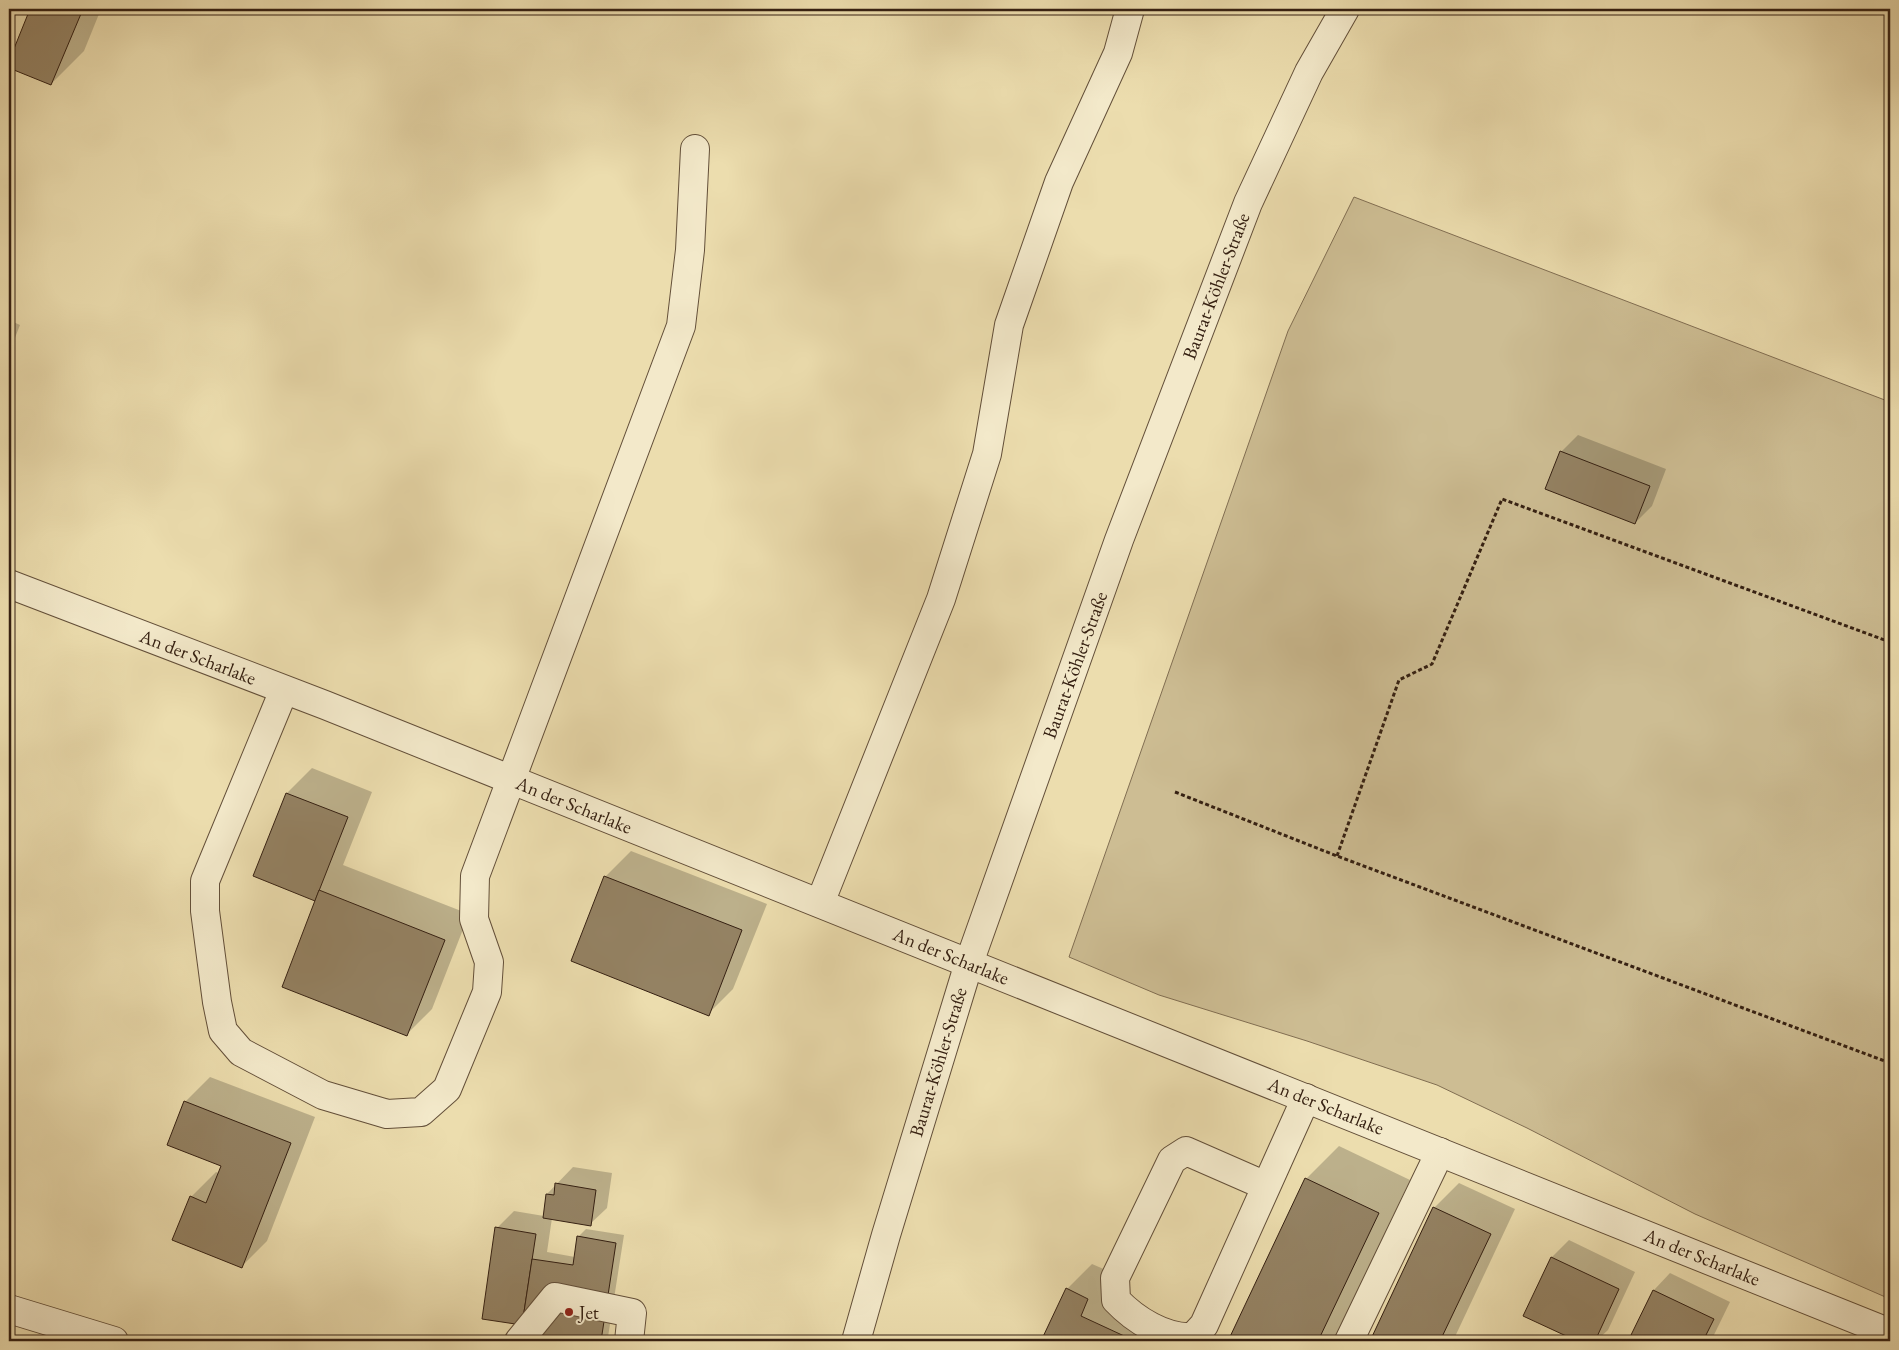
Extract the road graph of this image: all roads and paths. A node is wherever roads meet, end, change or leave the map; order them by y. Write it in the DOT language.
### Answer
graph roads {
  1 [pos="1130,9"];
  2 [pos="1345,9"];
  3 [pos="695,149"];
  4 [pos="9,584"];
  5 [pos="1890,642"];
  6 [pos="284,690"];
  7 [pos="511,780"];
  8 [pos="1175,792"];
  9 [pos="1337,856"];
  10 [pos="820,903"];
  11 [pos="969,964"];
  12 [pos="1890,1063"];
  13 [pos="1306,1098"];
  14 [pos="1440,1152"];
  15 [pos="1266,1186"];
  16 [pos="9,1309"];
  17 [pos="1890,1333"];
  18 [pos="114,1341"];
  19 [pos="519,1341"];
  20 [pos="629,1341"];
  21 [pos="856,1341"];
  22 [pos="1349,1341"];
  1 -- 10 [label="street"];
  2 -- 11 [label="street, Baurat-Köhler-Straße"];
  3 -- 7 [label="street"];
  4 -- 6 [label="street, An der Scharlake"];
  5 -- 9 [label="path"];
  6 -- 7 [label="street, An der Scharlake"];
  6 -- 7 [label="street"];
  7 -- 10 [label="street, An der Scharlake"];
  8 -- 9 [label="path"];
  9 -- 12 [label="path"];
  10 -- 11 [label="street, An der Scharlake"];
  11 -- 13 [label="street, An der Scharlake"];
  11 -- 21 [label="street, Baurat-Köhler-Straße"];
  13 -- 14 [label="street, An der Scharlake"];
  13 -- 15 [label="street"];
  14 -- 17 [label="street, An der Scharlake"];
  14 -- 22 [label="street"];
  15 -- 15 [label="street"];
  16 -- 18 [label="street"];
  19 -- 20 [label="street"];
}
